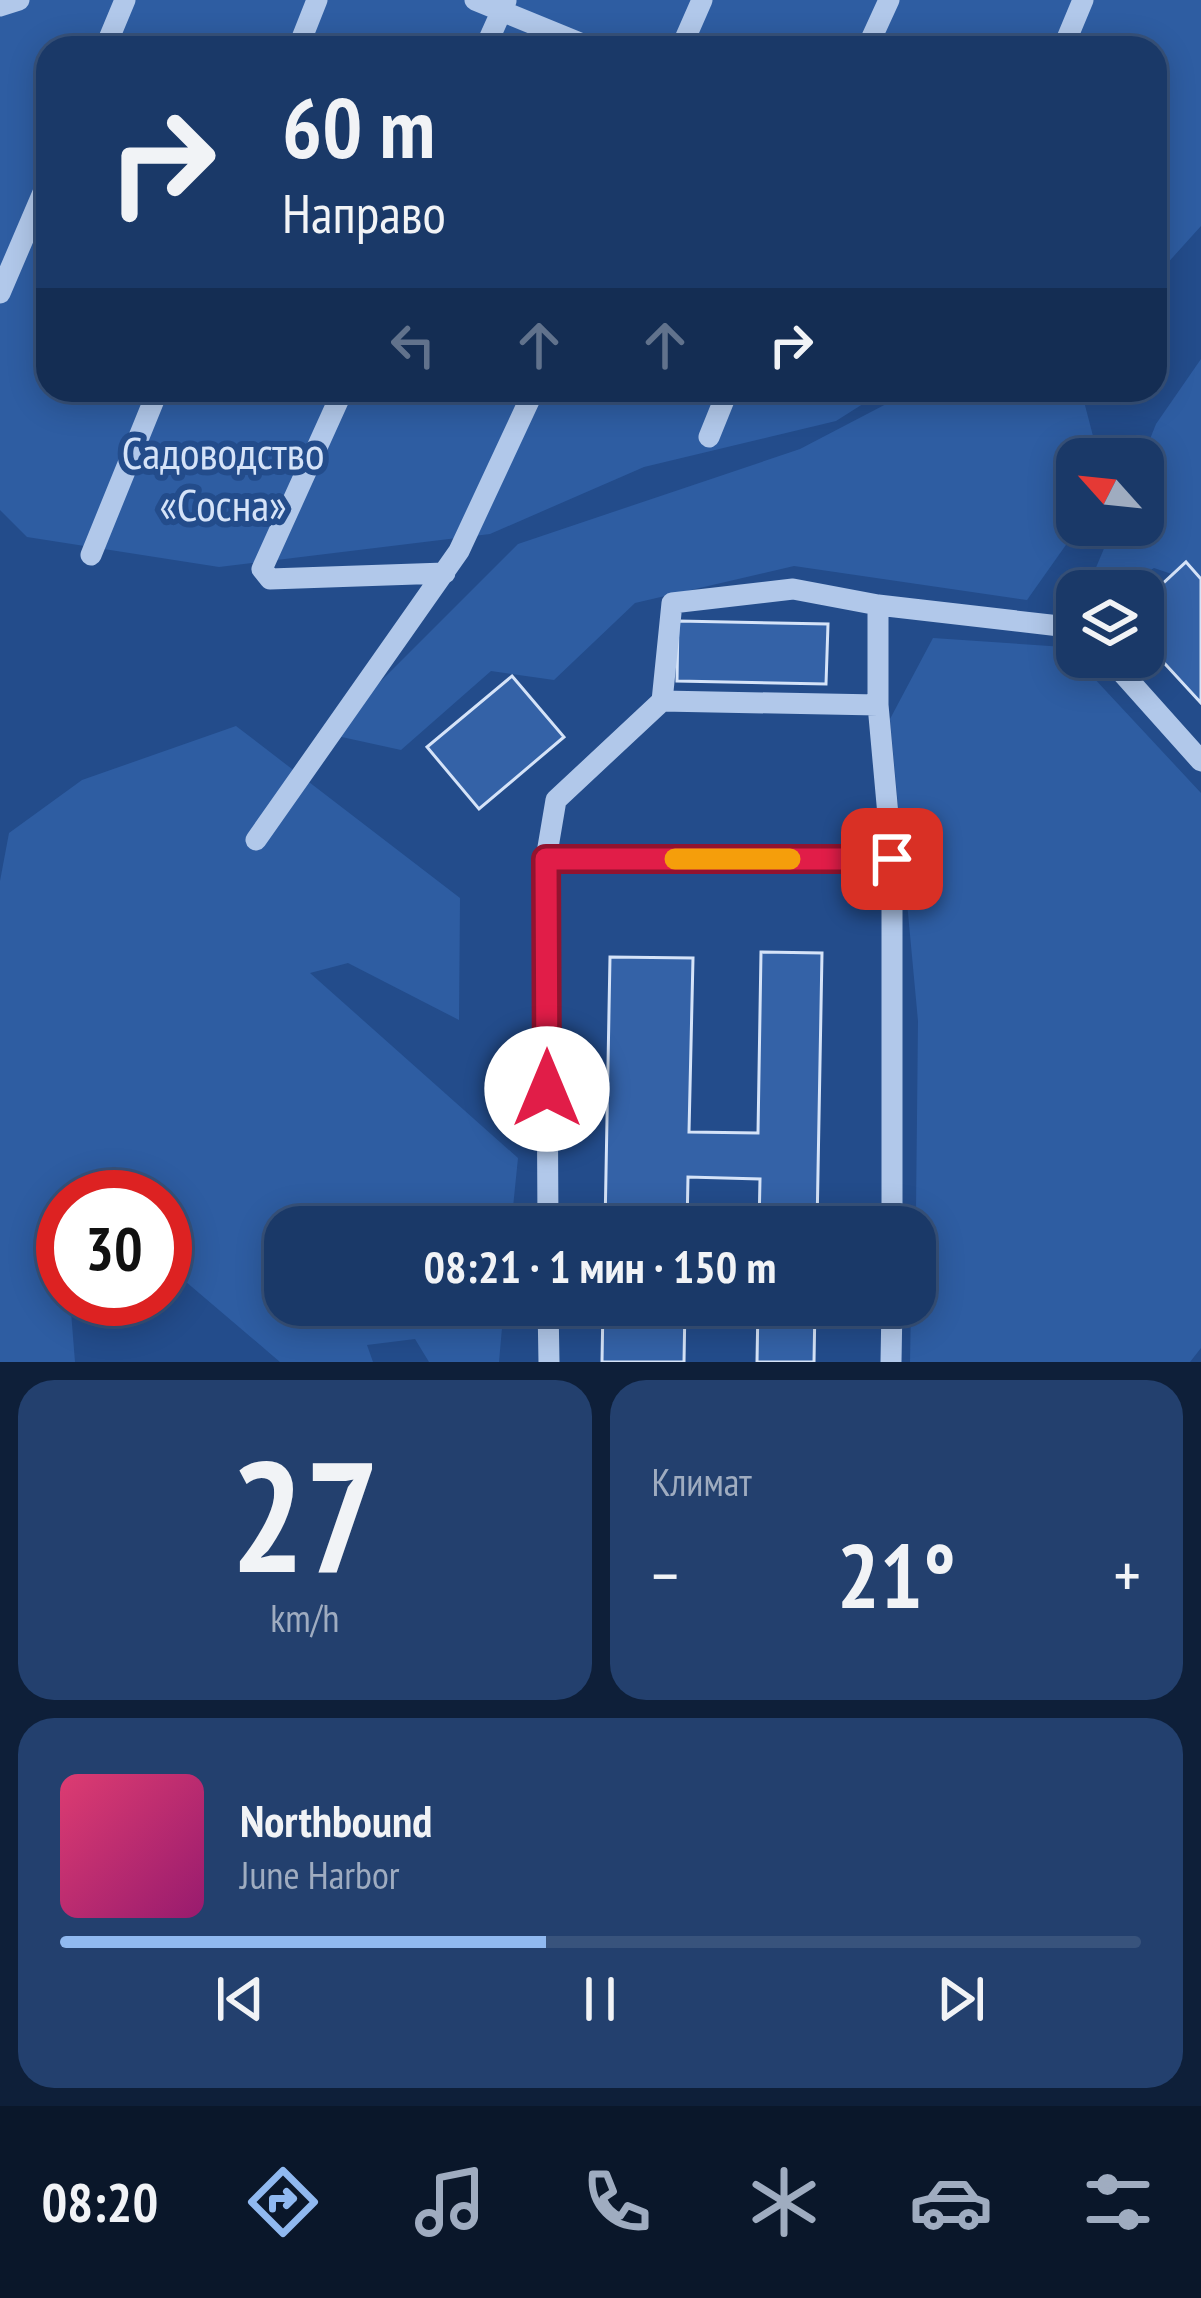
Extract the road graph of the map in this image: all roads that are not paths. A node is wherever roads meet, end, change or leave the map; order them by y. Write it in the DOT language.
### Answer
graph roads {
  1 [pos="19,0"];
  2 [pos="125,0"];
  3 [pos="317,0"];
  4 [pos="475,0"];
  5 [pos="702,0"];
  6 [pos="889,0"];
  7 [pos="1082,0"];
  8 [pos="503,5"];
  9 [pos="0,6"];
  10 [pos="110,36"];
  11 [pos="303,36"];
  12 [pos="490,36"];
  13 [pos="567,36"];
  14 [pos="686,36"];
  15 [pos="872,36"];
  16 [pos="1068,36"];
  17 [pos="36,209"];
  18 [pos="0,293"];
  19 [pos="153,402"];
  20 [pos="338,402"];
  21 [pos="528,402"];
  22 [pos="723,402"];
  23 [pos="709,437"];
  24 [pos="91,555"];
  25 [pos="445,573"];
  26 [pos="878,605"];
  27 [pos="1056,626"];
  28 [pos="1127,678"];
  29 [pos="662,701"];
  30 [pos="878,705"];
  31 [pos="1201,761"];
  32 [pos="256,840"];
  33 [pos="546,859"];
  34 [pos="892,859"];
  35 [pos="548,1206"];
  36 [pos="892,1206"];
  37 [pos="548,1326"];
  38 [pos="892,1326"];
  39 [pos="549,1362"];
  40 [pos="892,1362"];
  1 -- 9 [label="street"];
  2 -- 10 [label="street"];
  3 -- 11 [label="street"];
  4 -- 8 [label="street"];
  5 -- 14 [label="street"];
  6 -- 15 [label="street"];
  7 -- 16 [label="street"];
  8 -- 12 [label="street"];
  8 -- 13 [label="street"];
  17 -- 18 [label="street"];
  19 -- 24 [label="street"];
  20 -- 25 [label="street"];
  21 -- 25 [label="street"];
  22 -- 23 [label="street"];
  25 -- 32 [label="street"];
  26 -- 27 [label="street"];
  26 -- 29 [label="street"];
  26 -- 30 [label="street"];
  28 -- 31 [label="street"];
  29 -- 30 [label="street"];
  29 -- 33 [label="street"];
  30 -- 34 [label="street"];
  33 -- 34 [label="street"];
  33 -- 35 [label="street"];
  34 -- 36 [label="street"];
  37 -- 39 [label="street"];
  38 -- 40 [label="street"];
}
